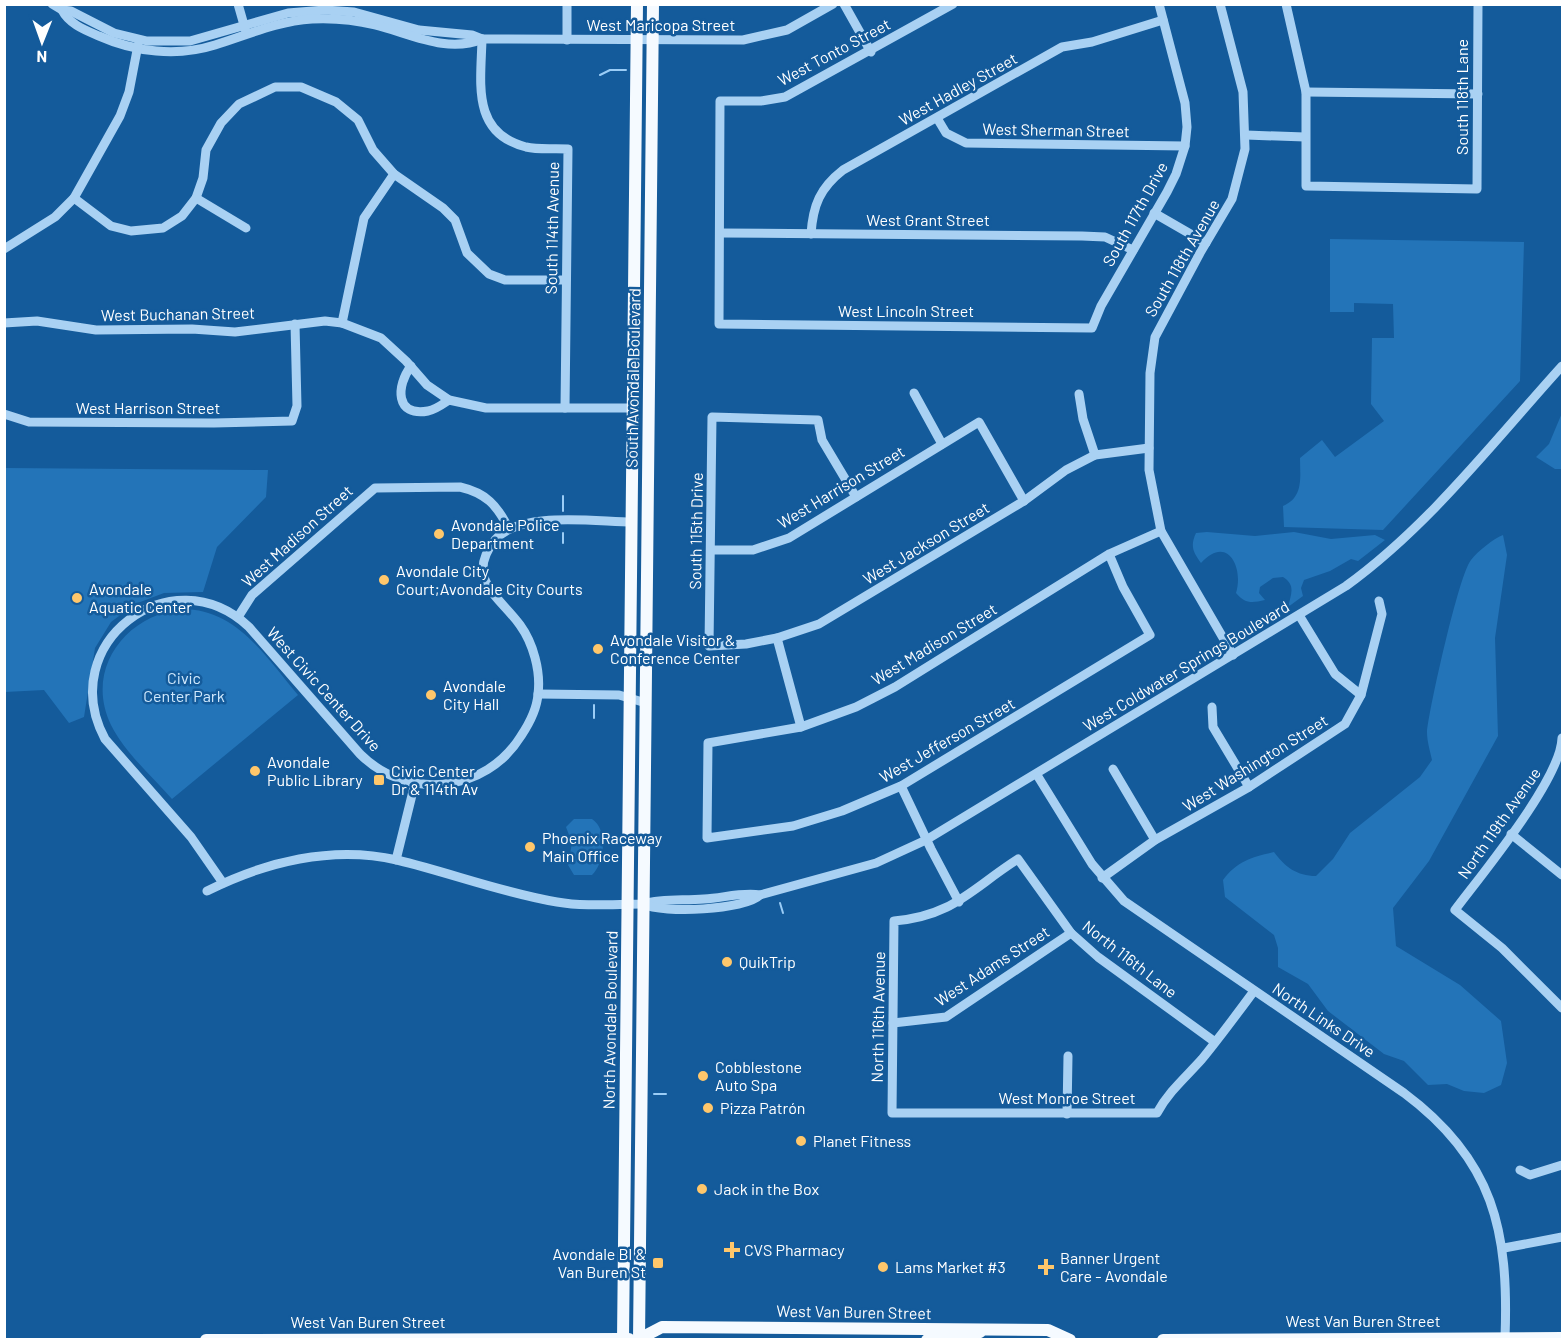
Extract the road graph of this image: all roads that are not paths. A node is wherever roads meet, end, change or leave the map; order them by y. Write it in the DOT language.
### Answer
graph roads {
  1 [pos="52,4"];
  2 [pos="238,4"];
  3 [pos="567,4"];
  4 [pos="637,4"];
  5 [pos="653,4"];
  6 [pos="833,4"];
  7 [pos="844,4"];
  8 [pos="953,4"];
  9 [pos="1159,4"];
  10 [pos="1220,4"];
  11 [pos="1286,4"];
  12 [pos="1478,4"];
  13 [pos="64,7"];
  14 [pos="1163,20"];
  15 [pos="245,30"];
  16 [pos="482,39"];
  17 [pos="567,40"];
  18 [pos="637,40"];
  19 [pos="652,40"];
  20 [pos="138,44"];
  21 [pos="871,52"];
  22 [pos="1306,92"];
  23 [pos="1478,94"];
  24 [pos="937,118"];
  25 [pos="1246,135"];
  26 [pos="1305,137"];
  27 [pos="1185,146"];
  28 [pos="394,174"];
  29 [pos="74,198"];
  30 [pos="196,198"];
  31 [pos="1154,213"];
  32 [pos="246,228"];
  33 [pos="721,233"];
  34 [pos="810,234"];
  35 [pos="1206,243"];
  36 [pos="4,249"];
  37 [pos="1133,250"];
  38 [pos="566,280"];
  39 [pos="4,323"];
  40 [pos="342,323"];
  41 [pos="295,324"];
  42 [pos="1092,328"];
  43 [pos="411,366"];
  44 [pos="1563,366"];
  45 [pos="914,393"];
  46 [pos="1079,394"];
  47 [pos="449,400"];
  48 [pos="565,408"];
  49 [pos="633,408"];
  50 [pos="4,414"];
  51 [pos="942,444"];
  52 [pos="1149,448"];
  53 [pos="1095,455"];
  54 [pos="856,497"];
  55 [pos="1024,501"];
  56 [pos="632,522"];
  57 [pos="648,523"];
  58 [pos="508,529"];
  59 [pos="1161,531"];
  60 [pos="711,550"];
  61 [pos="1109,554"];
  62 [pos="1379,601"];
  63 [pos="1299,615"];
  64 [pos="238,617"];
  65 [pos="777,638"];
  66 [pos="710,646"];
  67 [pos="1233,655"];
  68 [pos="538,694"];
  69 [pos="1361,695"];
  70 [pos="631,701"];
  71 [pos="646,703"];
  72 [pos="1212,707"];
  73 [pos="801,727"];
  74 [pos="1563,738"];
  75 [pos="1562,751"];
  76 [pos="645,752"];
  77 [pos="1113,769"];
  78 [pos="1037,775"];
  79 [pos="415,783"];
  80 [pos="901,786"];
  81 [pos="1249,787"];
  82 [pos="1511,834"];
  83 [pos="707,838"];
  84 [pos="926,840"];
  85 [pos="1155,840"];
  86 [pos="396,860"];
  87 [pos="1563,875"];
  88 [pos="1102,878"];
  89 [pos="223,883"];
  90 [pos="207,891"];
  91 [pos="959,902"];
  92 [pos="627,904"];
  93 [pos="644,904"];
  94 [pos="1071,933"];
  95 [pos="1254,991"];
  96 [pos="1563,1008"];
  97 [pos="893,1023"];
  98 [pos="626,1040"];
  99 [pos="1215,1042"];
  100 [pos="1068,1056"];
  101 [pos="892,1113"];
  102 [pos="1067,1114"];
  103 [pos="641,1116"];
  104 [pos="625,1127"];
  105 [pos="1563,1165"];
  106 [pos="1520,1170"];
  107 [pos="640,1193"];
  108 [pos="1563,1237"];
  109 [pos="1504,1248"];
  110 [pos="914,1330"];
  111 [pos="983,1330"];
  112 [pos="1510,1338"];
  113 [pos="1563,1338"];
  114 [pos="623,1339"];
  115 [pos="640,1339"];
  116 [pos="206,1340"];
  117 [pos="902,1340"];
  118 [pos="927,1340"];
  119 [pos="1070,1340"];
  120 [pos="1163,1340"];
  1 -- 13 [label="street, West Maricopa Street"];
  2 -- 15 [label="street"];
  3 -- 17 [label="street"];
  4 -- 18 [label="main road, South Avondale Boulevard"];
  5 -- 19 [label="main road, South Avondale Boulevard"];
  6 -- 19 [label="street, West Maricopa Street"];
  7 -- 21 [label="street"];
  8 -- 21 [label="street, West Tonto Street"];
  9 -- 14 [label="street, South 117th Drive"];
  10 -- 25 [label="street, South 118th Avenue"];
  11 -- 22 [label="street"];
  12 -- 23 [label="street, South 118th Lane"];
  13 -- 20 [label="street, West Maricopa Street"];
  14 -- 24 [label="street, West Hadley Street"];
  14 -- 27 [label="street, South 117th Drive"];
  15 -- 16 [label="street, West Maricopa Street"];
  15 -- 20 [label="street, West Maricopa Street"];
  16 -- 17 [label="street, West Maricopa Street"];
  16 -- 38 [label="street, South 114th Avenue"];
  17 -- 18 [label="street, West Maricopa Street"];
  18 -- 19 [label="street, West Maricopa Street"];
  18 -- 49 [label="main road, South Avondale Boulevard"];
  19 -- 57 [label="main road, South Avondale Boulevard"];
  20 -- 29 [label="street"];
  21 -- 33 [label="street, West Tonto Street"];
  22 -- 23 [label="street"];
  22 -- 26 [label="street"];
  23 -- 26 [label="street, South 118th Lane"];
  24 -- 27 [label="street, West Sherman Street"];
  24 -- 34 [label="street, West Hadley Street"];
  25 -- 26 [label="street"];
  25 -- 35 [label="street, South 118th Avenue"];
  27 -- 31 [label="street, South 117th Drive"];
  28 -- 30 [label="street"];
  28 -- 38 [label="street"];
  28 -- 40 [label="street"];
  29 -- 30 [label="street"];
  29 -- 36 [label="street"];
  30 -- 32 [label="street"];
  31 -- 35 [label="street"];
  31 -- 37 [label="street, South 117th Drive"];
  33 -- 34 [label="street, West Grant Street"];
  33 -- 42 [label="street, West Lincoln Street"];
  34 -- 37 [label="street, West Grant Street"];
  35 -- 52 [label="street, South 118th Avenue"];
  37 -- 42 [label="street, South 117th Drive"];
  38 -- 48 [label="street, South 114th Avenue"];
  39 -- 41 [label="street, West Buchanan Street"];
  40 -- 41 [label="street, West Buchanan Street"];
  40 -- 43 [label="street, West Buchanan Street"];
  41 -- 50 [label="street, West Harrison Street"];
  43 -- 47 [label="street, West Buchanan Street"];
  43 -- 47 [label="street"];
  44 -- 63 [label="street, West Coldwater Springs Boulevard"];
  45 -- 51 [label="street"];
  46 -- 53 [label="street"];
  47 -- 48 [label="street, West Buchanan Street"];
  48 -- 49 [label="street, West Buchanan Street"];
  49 -- 56 [label="main road, South Avondale Boulevard"];
  51 -- 54 [label="street, West Harrison Street"];
  51 -- 55 [label="street, West Harrison Street"];
  52 -- 53 [label="street, West Jackson Street"];
  52 -- 59 [label="street, South 118th Avenue"];
  53 -- 55 [label="street, West Jackson Street"];
  54 -- 60 [label="street, West Harrison Street"];
  54 -- 60 [label="street, South 115th Drive"];
  55 -- 65 [label="street, West Jackson Street"];
  56 -- 57 [label="main road"];
  56 -- 58 [label="street"];
  56 -- 70 [label="main road, South Avondale Boulevard"];
  57 -- 71 [label="main road, South Avondale Boulevard"];
  58 -- 64 [label="street, West Madison Street"];
  58 -- 68 [label="street, West Civic Center Drive"];
  59 -- 61 [label="street, West Madison Street"];
  59 -- 67 [label="street, South 118th Avenue"];
  60 -- 66 [label="street, South 115th Drive"];
  61 -- 73 [label="street, West Madison Street"];
  61 -- 80 [label="street, West Jefferson Street"];
  62 -- 69 [label="street, West Washington Street"];
  63 -- 67 [label="street, West Coldwater Springs Boulevard"];
  63 -- 69 [label="street"];
  64 -- 79 [label="street, West Civic Center Drive"];
  64 -- 89 [label="street, West Civic Center Drive"];
  65 -- 66 [label="street, West Jackson Street"];
  65 -- 73 [label="street"];
  67 -- 78 [label="street, West Coldwater Springs Boulevard"];
  68 -- 70 [label="street"];
  68 -- 79 [label="street, West Civic Center Drive"];
  69 -- 81 [label="street, West Washington Street"];
  70 -- 71 [label="street"];
  70 -- 92 [label="main road, North Avondale Boulevard"];
  71 -- 76 [label="main road, South Avondale Boulevard"];
  72 -- 81 [label="street"];
  73 -- 83 [label="street, West Madison Street"];
  74 -- 75 [label="street"];
  75 -- 82 [label="street, North 119th Avenue"];
  76 -- 93 [label="main road, North Avondale Boulevard"];
  77 -- 85 [label="street"];
  78 -- 84 [label="street, West Coldwater Springs Boulevard"];
  78 -- 88 [label="street, North Links Drive"];
  79 -- 86 [label="street"];
  80 -- 83 [label="street, West Jefferson Street"];
  80 -- 84 [label="street"];
  81 -- 85 [label="street, West Washington Street"];
  82 -- 87 [label="street"];
  82 -- 96 [label="street, North 119th Avenue"];
  84 -- 91 [label="street"];
  84 -- 93 [label="street, West Coldwater Springs Boulevard"];
  85 -- 88 [label="street, West Washington Street"];
  86 -- 89 [label="street"];
  86 -- 92 [label="street, West Coldwater Springs Boulevard"];
  88 -- 95 [label="street, North Links Drive"];
  89 -- 90 [label="street"];
  91 -- 94 [label="street, North 116th Lane"];
  91 -- 97 [label="street, North 116th Avenue"];
  92 -- 93 [label="street, West Coldwater Springs Boulevard"];
  92 -- 98 [label="main road, North Avondale Boulevard"];
  93 -- 103 [label="main road, North Avondale Boulevard"];
  94 -- 97 [label="street, West Adams Street"];
  94 -- 99 [label="street, North 116th Lane"];
  95 -- 99 [label="street, West Monroe Street"];
  95 -- 109 [label="street, North Links Drive"];
  97 -- 101 [label="street, North 116th Avenue"];
  98 -- 103 [label="main road"];
  98 -- 104 [label="main road, North Avondale Boulevard"];
  99 -- 102 [label="street, West Monroe Street"];
  100 -- 102 [label="street"];
  101 -- 102 [label="street, West Monroe Street"];
  103 -- 107 [label="main road, North Avondale Boulevard"];
  104 -- 107 [label="main road"];
  104 -- 114 [label="main road, North Avondale Boulevard"];
  105 -- 106 [label="street"];
  107 -- 115 [label="main road, North Avondale Boulevard"];
  108 -- 109 [label="street"];
  109 -- 112 [label="street, North Links Drive"];
  110 -- 111 [label="main road, West Van Buren Street"];
  110 -- 115 [label="main road, West Van Buren Street"];
  110 -- 117 [label="main road"];
  111 -- 118 [label="main road"];
  111 -- 119 [label="main road, West Van Buren Street"];
  112 -- 113 [label="main road, West Van Buren Street"];
  112 -- 120 [label="main road, West Van Buren Street"];
  114 -- 115 [label="main road, West Van Buren Street"];
  114 -- 116 [label="main road, West Van Buren Street"];
}
